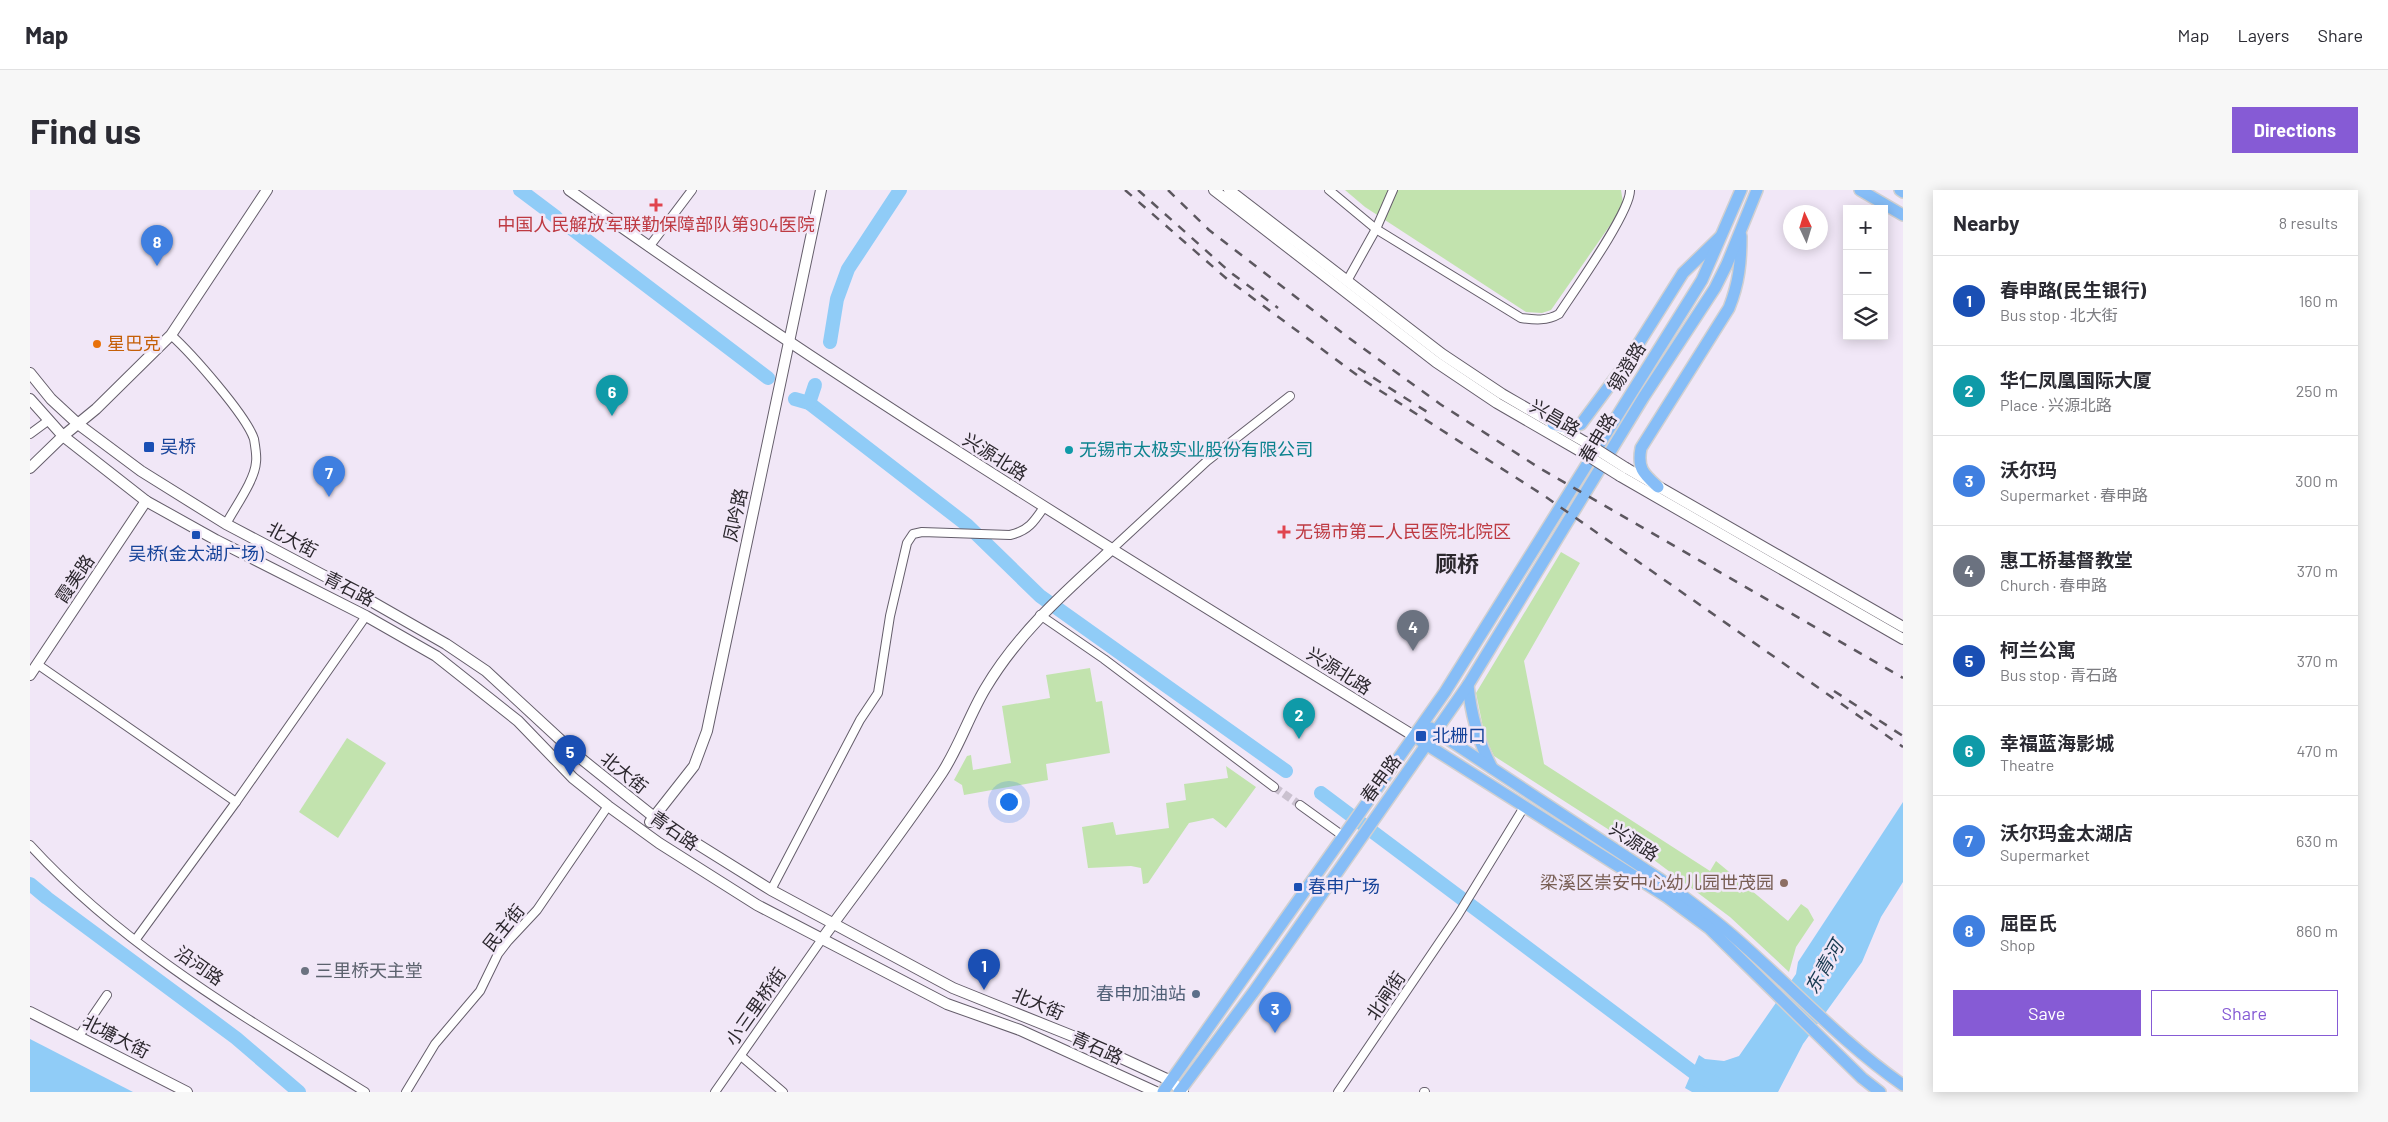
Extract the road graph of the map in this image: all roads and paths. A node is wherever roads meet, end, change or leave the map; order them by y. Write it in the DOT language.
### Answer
graph roads {
  1 [pos="267,190"];
  2 [pos="569,190"];
  3 [pos="692,190"];
  4 [pos="821,190"];
  5 [pos="1214,190"];
  6 [pos="1229,190"];
  7 [pos="1328,190"];
  8 [pos="1393,190"];
  9 [pos="1630,190"];
  10 [pos="1741,190"];
  11 [pos="1757,190"];
  12 [pos="1860,190"];
  13 [pos="1903,215"];
  14 [pos="1376,229"];
  15 [pos="1742,229"];
  16 [pos="1723,234"];
  17 [pos="650,247"];
  18 [pos="1347,281"];
  19 [pos="171,335"];
  20 [pos="790,343"];
  21 [pos="30,372"];
  22 [pos="1290,396"];
  23 [pos="30,398"];
  24 [pos="1643,398"];
  25 [pos="49,420"];
  26 [pos="78,424"];
  27 [pos="1553,424"];
  28 [pos="30,434"];
  29 [pos="63,436"];
  30 [pos="1582,446"];
  31 [pos="30,468"];
  32 [pos="1623,472"];
  33 [pos="1658,487"];
  34 [pos="146,501"];
  35 [pos="1044,507"];
  36 [pos="226,524"];
  37 [pos="1112,550"];
  38 [pos="1514,582"];
  39 [pos="1043,613"];
  40 [pos="366,616"];
  41 [pos="1903,627"];
  42 [pos="1903,639"];
  43 [pos="37,664"];
  44 [pos="30,675"];
  45 [pos="1468,685"];
  46 [pos="1423,724"];
  47 [pos="1437,732"];
  48 [pos="1414,736"];
  49 [pos="1427,746"];
  50 [pos="1493,769"];
  51 [pos="1274,787"];
  52 [pos="236,802"];
  53 [pos="1300,805"];
  54 [pos="608,806"];
  55 [pos="1524,807"];
  56 [pos="654,818"];
  57 [pos="644,830"];
  58 [pos="1343,836"];
  59 [pos="30,845"];
  60 [pos="771,890"];
  61 [pos="832,925"];
  62 [pos="136,939"];
  63 [pos="822,939"];
  64 [pos="107,995"];
  65 [pos="30,1012"];
  66 [pos="80,1036"];
  67 [pos="741,1056"];
  68 [pos="1171,1081"];
  69 [pos="1903,1085"];
  70 [pos="1181,1091"];
  71 [pos="187,1092"];
  72 [pos="365,1092"];
  73 [pos="406,1092"];
  74 [pos="715,1092"];
  75 [pos="784,1092"];
  76 [pos="1156,1092"];
  77 [pos="1163,1092"];
  78 [pos="1338,1092"];
  79 [pos="1880,1092"];
  1 -- 19 [label="main road"];
  2 -- 17 [label="main road, 兴源北路"];
  3 -- 17 [label="street"];
  4 -- 20 [label="main road, 凤吟路"];
  5 -- 30 [label="main road, 兴昌路"];
  6 -- 18 [label="main road, 兴昌路"];
  7 -- 14 [label="street"];
  8 -- 14 [label="street"];
  9 -- 14 [label="street"];
  10 -- 16 [label="main road, 锡澄路"];
  11 -- 15 [label="main road, 锡澄路"];
  12 -- 13 [label="main road"];
  14 -- 18 [label="street"];
  15 -- 24 [label="main road, 锡澄路"];
  15 -- 33 [label="main road"];
  16 -- 27 [label="main road"];
  16 -- 38 [label="main road, 锡澄路"];
  17 -- 20 [label="main road, 兴源北路"];
  18 -- 27 [label="main road, 兴昌路"];
  19 -- 26 [label="main road"];
  19 -- 36 [label="street"];
  20 -- 35 [label="main road, 兴源北路"];
  20 -- 56 [label="main road, 凤吟路"];
  21 -- 26 [label="main road, 北大街"];
  22 -- 37 [label="street"];
  23 -- 25 [label="main road, 青石路"];
  24 -- 45 [label="main road, 春申路"];
  25 -- 28 [label="street"];
  25 -- 29 [label="main road, 青石路"];
  26 -- 29 [label="main road"];
  26 -- 36 [label="main road, 北大街"];
  27 -- 30 [label="main road, 兴昌路"];
  29 -- 31 [label="main road"];
  29 -- 34 [label="main road, 青石路"];
  30 -- 32 [label="main road, 兴昌路, bridge"];
  32 -- 33 [label="main road, 兴昌路"];
  32 -- 42 [label="main road, 兴昌路"];
  33 -- 41 [label="main road, 兴昌路"];
  34 -- 40 [label="main road, 青石路"];
  34 -- 43 [label="main road, 霞美路"];
  35 -- 37 [label="main road, 兴源北路"];
  35 -- 60 [label="street"];
  36 -- 56 [label="main road, 北大街"];
  37 -- 39 [label="main road"];
  37 -- 48 [label="main road, 兴源北路"];
  38 -- 46 [label="main road, 春申路"];
  39 -- 51 [label="street"];
  39 -- 61 [label="main road"];
  40 -- 52 [label="street"];
  40 -- 54 [label="main road, 青石路"];
  43 -- 44 [label="main road, 霞美路"];
  43 -- 52 [label="street"];
  45 -- 47 [label="main road, 春申路"];
  45 -- 50 [label="main road"];
  46 -- 47 [label="main road, 兴源路"];
  46 -- 48 [label="main road, 春申路"];
  47 -- 49 [label="main road, 春申路"];
  47 -- 50 [label="main road, 兴源路"];
  48 -- 49 [label="main road, 兴源路"];
  48 -- 58 [label="main road, 春申路"];
  49 -- 55 [label="main road, 兴源路"];
  49 -- 70 [label="main road, 春申路"];
  50 -- 69 [label="main road, 兴源路"];
  52 -- 62 [label="street"];
  53 -- 58 [label="street"];
  54 -- 57 [label="main road, 青石路"];
  54 -- 73 [label="street, 民主街"];
  55 -- 78 [label="street, 北闸街"];
  55 -- 79 [label="main road, 兴源路"];
  56 -- 57 [label="main road, 凤吟路"];
  56 -- 60 [label="main road, 北大街"];
  57 -- 63 [label="main road, 青石路"];
  58 -- 68 [label="main road, 春申路"];
  59 -- 62 [label="street, 沿河路"];
  60 -- 61 [label="main road, 北大街"];
  61 -- 63 [label="main road"];
  61 -- 68 [label="main road, 北大街"];
  62 -- 72 [label="street, 沿河路"];
  63 -- 67 [label="street, 小三里桥街"];
  63 -- 76 [label="main road, 青石路"];
  64 -- 66 [label="street"];
  65 -- 66 [label="main road, 北塘大街"];
  66 -- 71 [label="main road, 北塘大街"];
  67 -- 74 [label="street, 小三里桥街"];
  67 -- 75 [label="street"];
  68 -- 70 [label="main road, 北大街"];
  68 -- 77 [label="main road, 春申路"];
}
